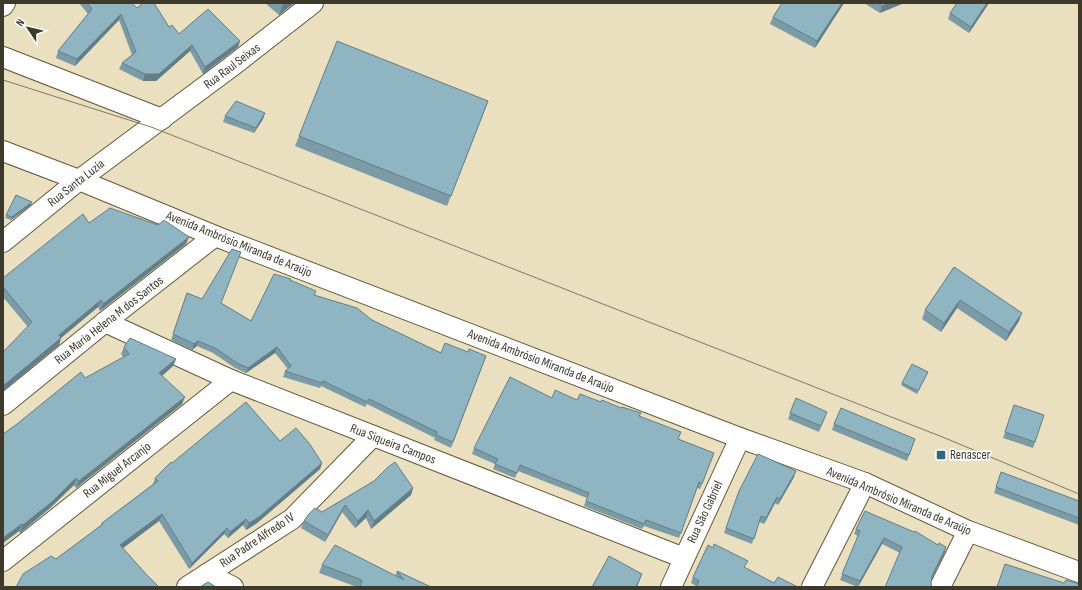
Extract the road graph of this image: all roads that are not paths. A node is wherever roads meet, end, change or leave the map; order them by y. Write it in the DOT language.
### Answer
graph roads {
  1 [pos="5,3"];
  2 [pos="313,3"];
  3 [pos="3,6"];
  4 [pos="3,57"];
  5 [pos="156,123"];
  6 [pos="3,151"];
  7 [pos="79,180"];
  8 [pos="215,236"];
  9 [pos="3,242"];
  10 [pos="106,322"];
  11 [pos="231,380"];
  12 [pos="3,405"];
  13 [pos="373,436"];
  14 [pos="740,438"];
  15 [pos="865,483"];
  16 [pos="968,531"];
  17 [pos="684,558"];
  18 [pos="3,561"];
  19 [pos="1079,572"];
  20 [pos="207,574"];
  21 [pos="187,587"];
  22 [pos="233,587"];
  23 [pos="671,587"];
  24 [pos="812,587"];
  25 [pos="940,587"];
  1 -- 3 [label="street"];
  2 -- 5 [label="street, Rua Raul Seixas"];
  4 -- 5 [label="street"];
  5 -- 7 [label="street, Rua Santa Luzia"];
  6 -- 7 [label="street, Avenida Ambrósio Miranda de Araújo"];
  7 -- 8 [label="street, Avenida Ambrósio Miranda de Araújo"];
  7 -- 9 [label="street, Rua Santa Luzia"];
  8 -- 10 [label="street, Rua Maria Helena M dos Santos"];
  8 -- 14 [label="street, Avenida Ambrósio Miranda de Araújo"];
  10 -- 11 [label="street, Rua Siqueira Campos"];
  10 -- 12 [label="street, Rua Maria Helena M dos Santos"];
  11 -- 13 [label="street, Rua Siqueira Campos"];
  11 -- 18 [label="street, Rua Miguel Arcanjo"];
  13 -- 17 [label="street, Rua Siqueira Campos"];
  13 -- 20 [label="street, Rua Padre Alfredo IV"];
  14 -- 15 [label="street, Avenida Ambrósio Miranda de Araújo"];
  14 -- 17 [label="street, Rua São Gabriel"];
  15 -- 16 [label="street, Avenida Ambrósio Miranda de Araújo"];
  15 -- 24 [label="street"];
  16 -- 19 [label="street, Avenida Ambrósio Miranda de Araújo"];
  16 -- 25 [label="street"];
  17 -- 23 [label="street, Rua São Gabriel"];
  20 -- 21 [label="street, Rua Padre Alfredo IV"];
  20 -- 22 [label="street"];
}
